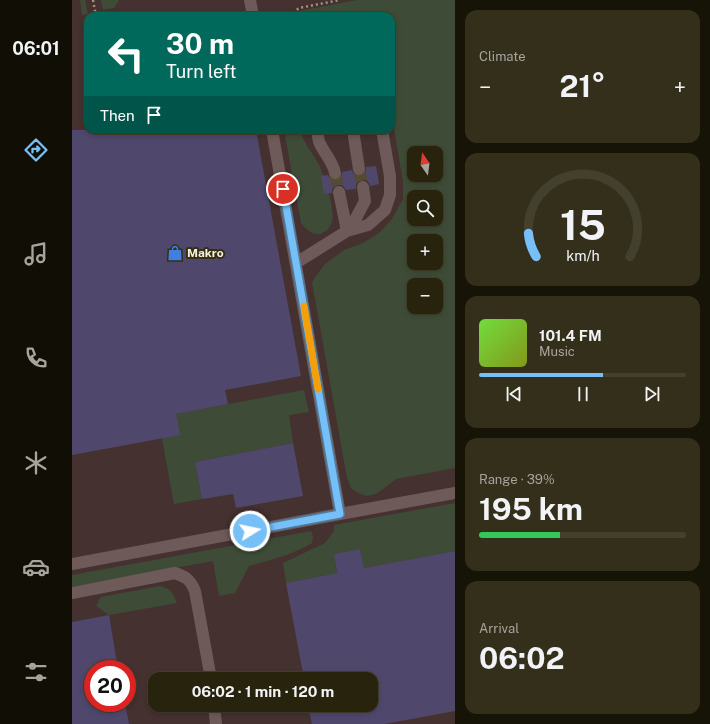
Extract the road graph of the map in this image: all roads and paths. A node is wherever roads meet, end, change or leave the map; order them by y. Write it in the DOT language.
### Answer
graph roads {
  1 [pos="93,0"];
  2 [pos="250,0"];
  3 [pos="340,0"];
  4 [pos="95,12"];
  5 [pos="252,12"];
  6 [pos="294,12"];
  7 [pos="273,134"];
  8 [pos="318,134"];
  9 [pos="354,134"];
  10 [pos="383,134"];
  11 [pos="359,169"];
  12 [pos="335,173"];
  13 [pos="363,187"];
  14 [pos="339,192"];
  15 [pos="347,231"];
  16 [pos="296,263"];
  17 [pos="455,493"];
  18 [pos="340,514"];
  19 [pos="72,564"];
  20 [pos="72,593"];
  21 [pos="210,672"];
  22 [pos="215,712"];
  23 [pos="216,724"];
  1 -- 4 [label="path"];
  2 -- 5 [label="lane"];
  3 -- 6 [label="path"];
  7 -- 16 [label="lane"];
  8 -- 12 [label="lane"];
  9 -- 11 [label="lane"];
  10 -- 15 [label="lane"];
  13 -- 15 [label="lane"];
  14 -- 15 [label="lane"];
  15 -- 16 [label="lane"];
  16 -- 18 [label="lane"];
  17 -- 18 [label="lane"];
  18 -- 19 [label="lane"];
  20 -- 21 [label="lane"];
  22 -- 23 [label="lane"];
}
